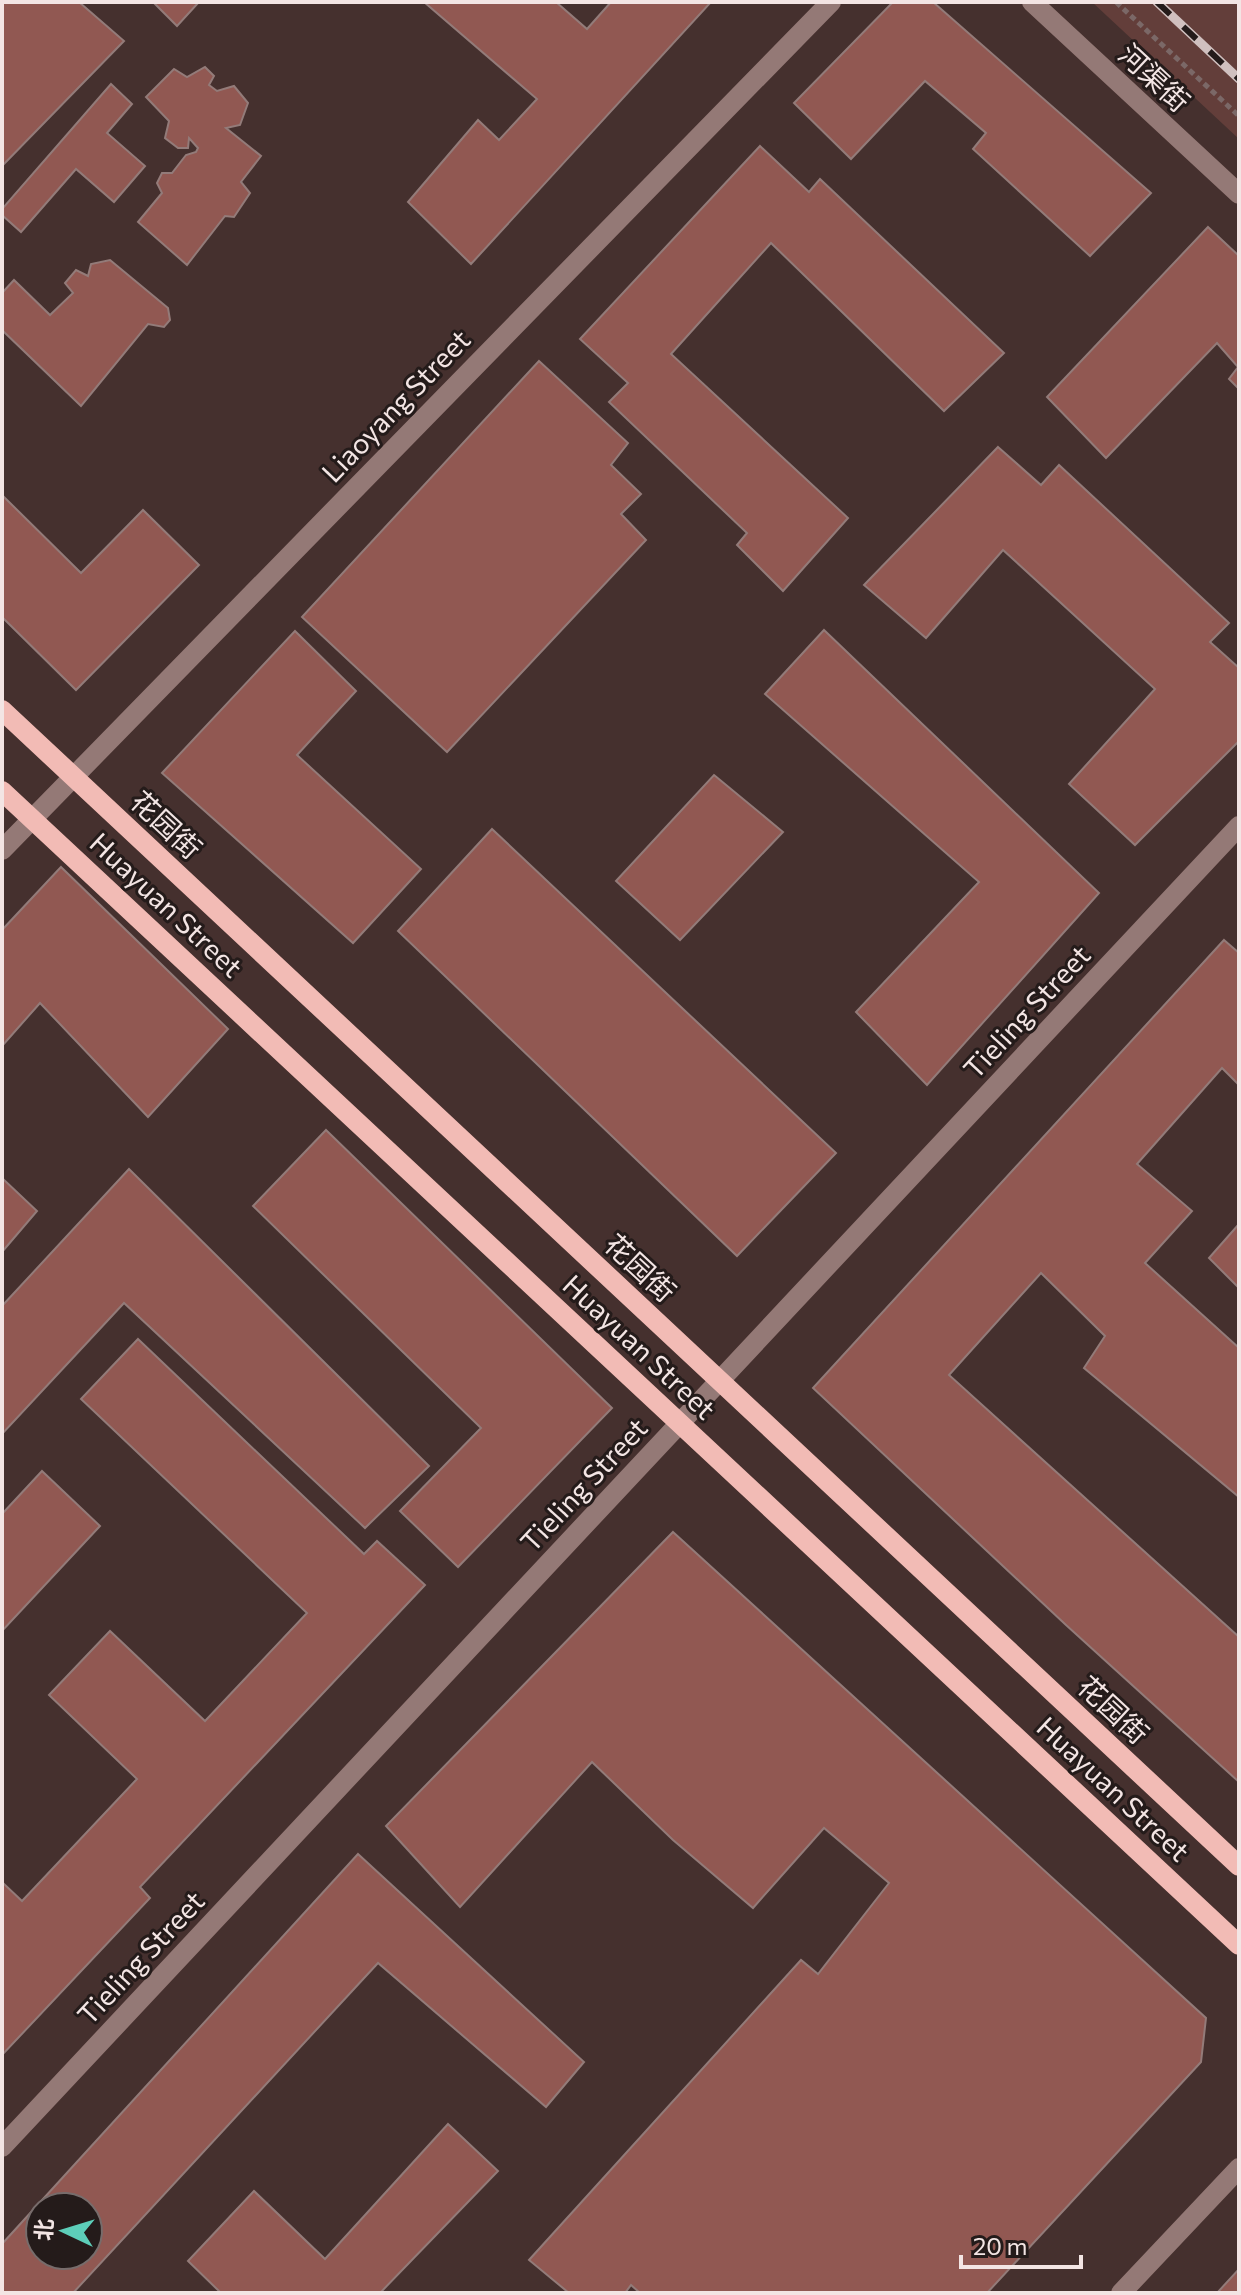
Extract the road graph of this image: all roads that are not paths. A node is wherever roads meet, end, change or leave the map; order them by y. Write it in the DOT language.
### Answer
graph roads {
  1 [pos="831,2"];
  2 [pos="1032,2"];
  3 [pos="1239,194"];
  4 [pos="2,710"];
  5 [pos="73,776"];
  6 [pos="2,791"];
  7 [pos="32,818"];
  8 [pos="1239,826"];
  9 [pos="2,850"];
  10 [pos="719,1381"];
  11 [pos="680,1423"];
  12 [pos="1239,1866"];
  13 [pos="1239,1945"];
  14 [pos="2,2147"];
  15 [pos="1239,2168"];
  16 [pos="1121,2293"];
  1 -- 5 [label="street, Liaoyang Street"];
  2 -- 3 [label="street, 河渠街"];
  4 -- 5 [label="main road, 花园街"];
  5 -- 7 [label="street, Liaoyang Street"];
  5 -- 10 [label="main road, 花园街"];
  6 -- 7 [label="main road, Huayuan Street"];
  7 -- 9 [label="street, Liaoyang Street"];
  7 -- 11 [label="main road, Huayuan Street"];
  8 -- 10 [label="street, Tieling Street"];
  10 -- 11 [label="street, Tieling Street"];
  10 -- 12 [label="main road, 花园街"];
  11 -- 13 [label="main road, Huayuan Street"];
  11 -- 14 [label="street, Tieling Street"];
  15 -- 16 [label="street"];
}
